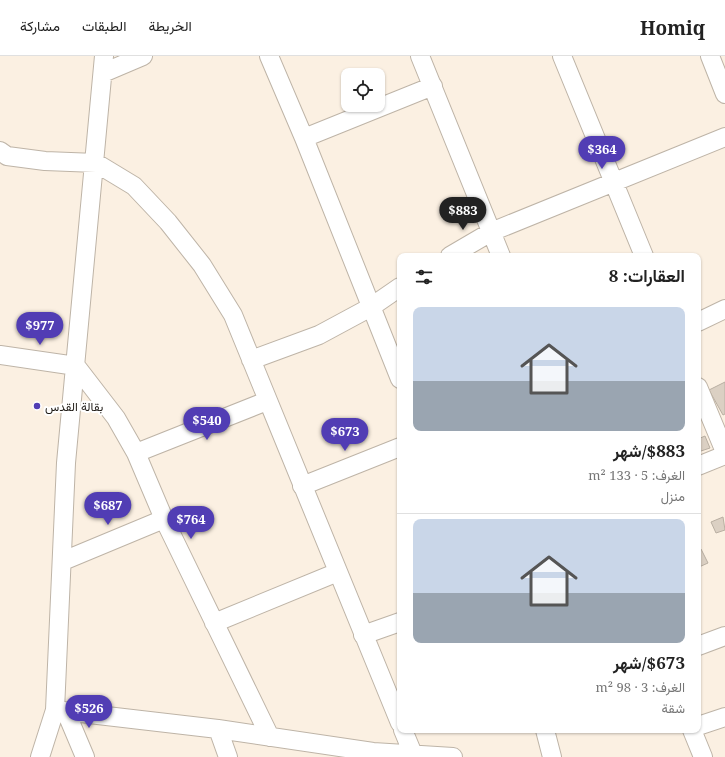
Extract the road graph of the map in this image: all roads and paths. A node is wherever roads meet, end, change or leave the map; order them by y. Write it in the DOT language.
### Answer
graph roads {
  1 [pos="143,56"];
  2 [pos="269,56"];
  3 [pos="420,56"];
  4 [pos="562,56"];
  5 [pos="710,56"];
  6 [pos="103,64"];
  7 [pos="432,86"];
  8 [pos="725,94"];
  9 [pos="725,137"];
  10 [pos="304,138"];
  11 [pos="0,151"];
  12 [pos="96,163"];
  13 [pos="614,181"];
  14 [pos="492,232"];
  15 [pos="455,253"];
  16 [pos="500,253"];
  17 [pos="643,253"];
  18 [pos="397,289"];
  19 [pos="371,307"];
  20 [pos="725,309"];
  21 [pos="701,321"];
  22 [pos="0,355"];
  23 [pos="251,360"];
  24 [pos="76,366"];
  25 [pos="397,372"];
  26 [pos="701,394"];
  27 [pos="267,401"];
  28 [pos="397,448"];
  29 [pos="136,453"];
  30 [pos="725,454"];
  31 [pos="701,465"];
  32 [pos="302,486"];
  33 [pos="164,519"];
  34 [pos="63,561"];
  35 [pos="338,572"];
  36 [pos="214,622"];
  37 [pos="397,623"];
  38 [pos="363,635"];
  39 [pos="725,636"];
  40 [pos="701,645"];
  41 [pos="61,711"];
  42 [pos="397,716"];
  43 [pos="725,717"];
  44 [pos="701,725"];
  45 [pos="218,729"];
  46 [pos="404,733"];
  47 [pos="545,733"];
  48 [pos="693,733"];
  49 [pos="270,738"];
  50 [pos="374,754"];
  51 [pos="413,754"];
  52 [pos="40,757"];
  53 [pos="85,757"];
  54 [pos="228,757"];
  55 [pos="453,757"];
  56 [pos="552,757"];
  57 [pos="703,757"];
  1 -- 6 [label="street"];
  2 -- 10 [label="street"];
  3 -- 7 [label="street"];
  4 -- 13 [label="street"];
  5 -- 8 [label="street"];
  6 -- 12 [label="street"];
  7 -- 10 [label="street"];
  7 -- 14 [label="street"];
  9 -- 13 [label="street"];
  10 -- 19 [label="street"];
  11 -- 12 [label="street"];
  12 -- 23 [label="street"];
  12 -- 24 [label="street"];
  13 -- 14 [label="street"];
  13 -- 17 [label="street"];
  14 -- 15 [label="street"];
  14 -- 16 [label="street"];
  18 -- 19 [label="street"];
  19 -- 23 [label="street"];
  19 -- 25 [label="street"];
  20 -- 21 [label="street"];
  22 -- 24 [label="street"];
  23 -- 27 [label="street"];
  24 -- 29 [label="street"];
  24 -- 34 [label="street"];
  26 -- 30 [label="street"];
  27 -- 29 [label="street"];
  27 -- 32 [label="street"];
  28 -- 32 [label="street"];
  29 -- 33 [label="street"];
  30 -- 31 [label="street"];
  32 -- 35 [label="street"];
  33 -- 34 [label="street"];
  33 -- 36 [label="street"];
  34 -- 41 [label="street"];
  35 -- 36 [label="street"];
  35 -- 38 [label="street"];
  36 -- 49 [label="street"];
  37 -- 38 [label="street"];
  38 -- 42 [label="street"];
  39 -- 40 [label="street"];
  41 -- 45 [label="street"];
  41 -- 52 [label="street"];
  41 -- 53 [label="street"];
  43 -- 44 [label="street"];
  45 -- 49 [label="street"];
  45 -- 54 [label="street"];
  46 -- 51 [label="street"];
  47 -- 56 [label="street"];
  48 -- 57 [label="street"];
  49 -- 50 [label="street"];
  50 -- 51 [label="street"];
  51 -- 55 [label="street"];
}
